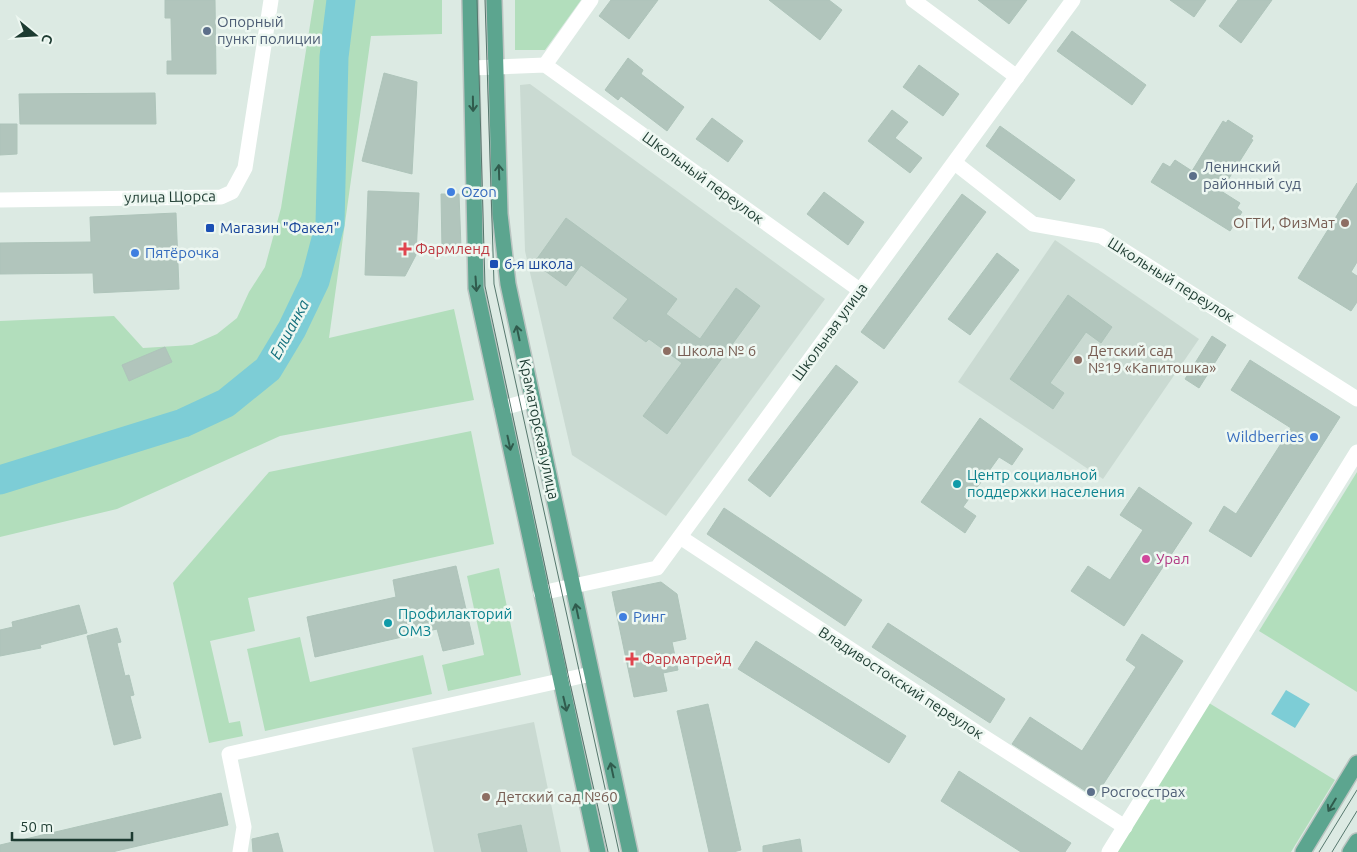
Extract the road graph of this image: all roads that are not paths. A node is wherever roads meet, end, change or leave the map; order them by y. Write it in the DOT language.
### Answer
graph roads {
  1 [pos="271,0"];
  2 [pos="591,0"];
  3 [pos="913,0"];
  4 [pos="1073,0"];
  5 [pos="470,1"];
  6 [pos="494,1"];
  7 [pos="545,65"];
  8 [pos="496,67"];
  9 [pos="472,68"];
  10 [pos="1018,77"];
  11 [pos="954,163"];
  12 [pos="0,200"];
  13 [pos="861,291"];
  14 [pos="1357,399"];
  15 [pos="532,400"];
  16 [pos="502,408"];
  17 [pos="1357,452"];
  18 [pos="680,537"];
  19 [pos="572,586"];
  20 [pos="541,593"];
  21 [pos="591,674"];
  22 [pos="560,681"];
  23 [pos="1357,764"];
  24 [pos="1125,826"];
  25 [pos="1357,841"];
  26 [pos="240,852"];
  27 [pos="598,852"];
  28 [pos="630,852"];
  29 [pos="1109,852"];
  30 [pos="1303,852"];
  31 [pos="1350,852"];
  1 -- 12 [label="street, улица Щорса"];
  2 -- 7 [label="street"];
  3 -- 10 [label="street"];
  4 -- 10 [label="street, Школьная улица"];
  5 -- 9 [label="main road"];
  6 -- 8 [label="main road, Краматорская улица"];
  7 -- 8 [label="street"];
  7 -- 13 [label="street, Школьный переулок"];
  8 -- 9 [label="street"];
  15 -- 8 [label="main road, Краматорская улица, one-way"];
  9 -- 16 [label="main road, one-way"];
  10 -- 11 [label="street, Школьная улица"];
  11 -- 13 [label="street, Школьная улица"];
  11 -- 14 [label="street, Школьный переулок"];
  13 -- 18 [label="street, Школьная улица"];
  15 -- 16 [label="street"];
  15 -- 19 [label="main road, Краматорская улица"];
  16 -- 20 [label="main road, one-way"];
  17 -- 24 [label="street"];
  18 -- 19 [label="street, Школьная улица"];
  18 -- 24 [label="street, Владивостокский переулок"];
  19 -- 20 [label="street, Школьная улица"];
  21 -- 19 [label="main road, Краматорская улица, one-way"];
  20 -- 22 [label="main road"];
  21 -- 22 [label="street"];
  28 -- 21 [label="main road, Краматорская улица, one-way"];
  22 -- 26 [label="street"];
  22 -- 27 [label="main road, one-way"];
  23 -- 30 [label="main road, one-way"];
  24 -- 29 [label="street"];
  25 -- 31 [label="main road"];
}
